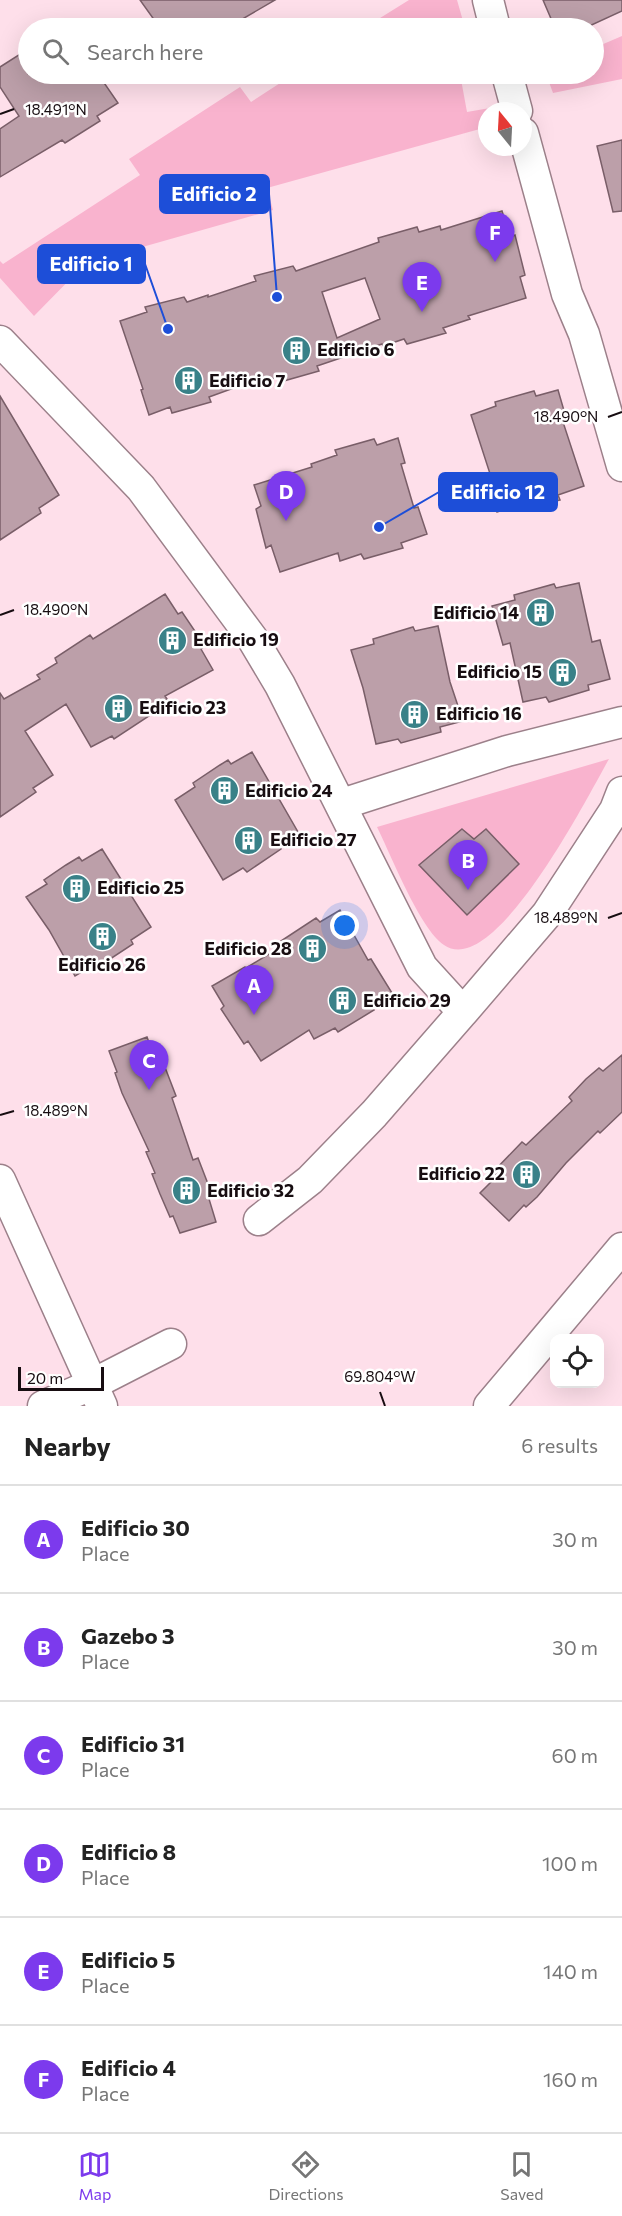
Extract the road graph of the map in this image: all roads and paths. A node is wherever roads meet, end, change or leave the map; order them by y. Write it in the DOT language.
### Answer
graph roads {
  1 [pos="488,0"];
  2 [pos="492,18"];
  3 [pos="510,84"];
  4 [pos="515,102"];
  5 [pos="529,156"];
  6 [pos="0,341"];
  7 [pos="622,466"];
  8 [pos="622,722"];
  9 [pos="622,792"];
  10 [pos="342,804"];
  11 [pos="463,1012"];
  12 [pos="0,1180"];
  13 [pos="259,1220"];
  14 [pos="622,1248"];
  15 [pos="171,1344"];
  16 [pos="97,1395"];
  17 [pos="43,1406"];
  18 [pos="489,1406"];
  1 -- 2 [label="street"];
  3 -- 4 [label="street"];
  5 -- 7 [label="street"];
  6 -- 10 [label="street"];
  8 -- 10 [label="street"];
  9 -- 11 [label="street"];
  10 -- 11 [label="street"];
  11 -- 13 [label="street"];
  12 -- 16 [label="street"];
  14 -- 18 [label="street"];
  15 -- 16 [label="street"];
  16 -- 17 [label="street"];
}
